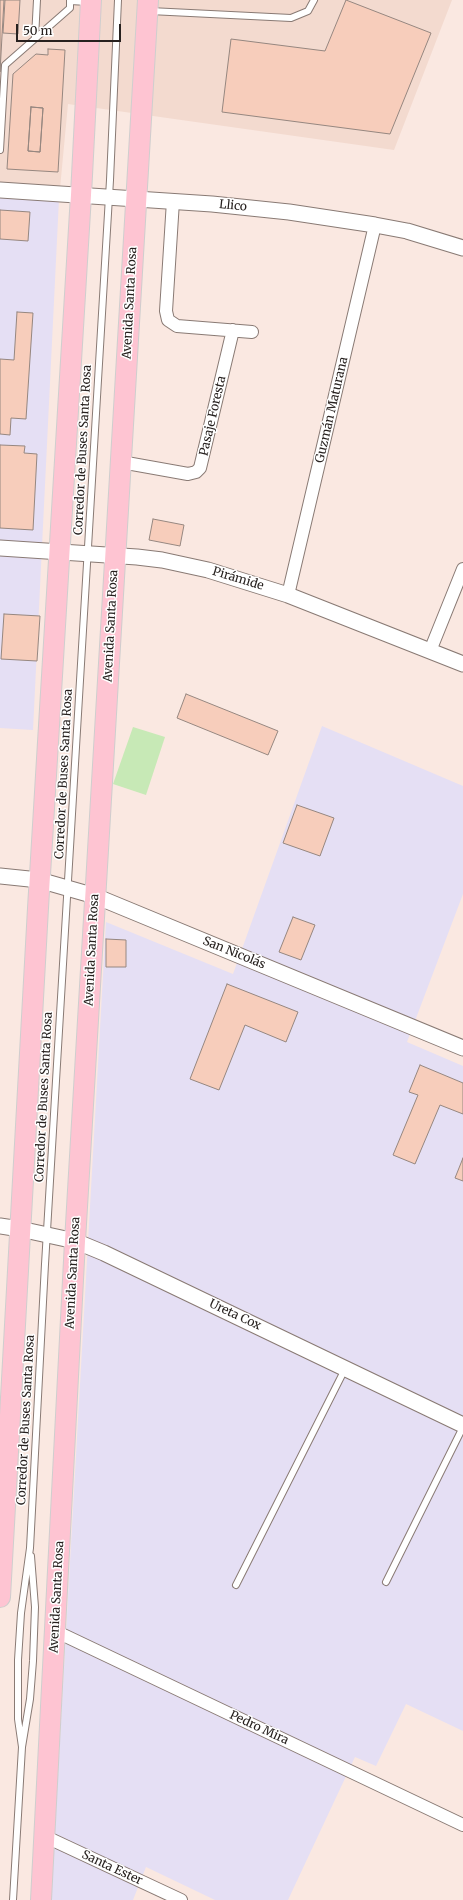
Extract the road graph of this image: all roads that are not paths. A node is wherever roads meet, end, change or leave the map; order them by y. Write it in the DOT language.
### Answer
graph roads {
  1 [pos="37,0"];
  2 [pos="70,0"];
  3 [pos="118,0"];
  4 [pos="314,0"];
  5 [pos="91,1"];
  6 [pos="148,6"];
  7 [pos="35,38"];
  8 [pos="0,145"];
  9 [pos="0,150"];
  10 [pos="0,190"];
  11 [pos="81,195"];
  12 [pos="109,196"];
  13 [pos="136,198"];
  14 [pos="173,201"];
  15 [pos="375,225"];
  16 [pos="463,248"];
  17 [pos="233,330"];
  18 [pos="252,332"];
  19 [pos="121,462"];
  20 [pos="0,548"];
  21 [pos="59,552"];
  22 [pos="88,554"];
  23 [pos="116,556"];
  24 [pos="463,569"];
  25 [pos="288,595"];
  26 [pos="430,651"];
  27 [pos="463,664"];
  28 [pos="0,876"];
  29 [pos="39,880"];
  30 [pos="68,887"];
  31 [pos="95,896"];
  32 [pos="463,1048"];
  33 [pos="0,1226"];
  34 [pos="20,1229"];
  35 [pos="46,1234"];
  36 [pos="75,1241"];
  37 [pos="346,1367"];
  38 [pos="463,1426"];
  39 [pos="30,1548"];
  40 [pos="1,1573"];
  41 [pos="386,1582"];
  42 [pos="236,1585"];
  43 [pos="0,1597"];
  44 [pos="55,1631"];
  45 [pos="22,1747"];
  46 [pos="463,1825"];
  47 [pos="44,1836"];
  48 [pos="13,1900"];
  49 [pos="41,1900"];
  50 [pos="181,1900"];
  1 -- 7 [label="lane"];
  2 -- 5 [label="lane"];
  2 -- 7 [label="lane"];
  3 -- 12 [label="lane, Corredor de Buses Santa Rosa"];
  4 -- 6 [label="lane"];
  5 -- 11 [label="main road"];
  6 -- 13 [label="main road, Avenida Santa Rosa"];
  7 -- 8 [label="lane"];
  8 -- 9 [label="lane"];
  10 -- 11 [label="street, Llico"];
  11 -- 12 [label="street, Llico"];
  11 -- 21 [label="main road"];
  12 -- 13 [label="street, Llico"];
  12 -- 22 [label="lane, Corredor de Buses Santa Rosa"];
  13 -- 14 [label="street, Llico"];
  13 -- 19 [label="main road, Avenida Santa Rosa"];
  14 -- 15 [label="street, Llico"];
  14 -- 17 [label="street"];
  15 -- 16 [label="street, Llico"];
  15 -- 25 [label="street, Guzmán Maturana"];
  17 -- 18 [label="street"];
  17 -- 19 [label="street, Pasaje Foresta"];
  19 -- 23 [label="main road, Avenida Santa Rosa"];
  20 -- 21 [label="street, Pirámide"];
  21 -- 22 [label="street, Pirámide"];
  21 -- 29 [label="main road"];
  22 -- 23 [label="street, Pirámide"];
  22 -- 30 [label="lane, Corredor de Buses Santa Rosa"];
  23 -- 25 [label="street, Pirámide"];
  23 -- 31 [label="main road, Avenida Santa Rosa"];
  24 -- 26 [label="street"];
  25 -- 26 [label="street, Pirámide"];
  26 -- 27 [label="street, Pirámide"];
  28 -- 29 [label="street, San Nicolás"];
  29 -- 30 [label="street, San Nicolás"];
  29 -- 34 [label="main road"];
  30 -- 31 [label="street, San Nicolás"];
  30 -- 35 [label="lane, Corredor de Buses Santa Rosa"];
  31 -- 32 [label="street, San Nicolás"];
  31 -- 36 [label="main road, Avenida Santa Rosa"];
  33 -- 34 [label="street, Ureta Cox"];
  34 -- 35 [label="street, Ureta Cox"];
  34 -- 40 [label="main road"];
  35 -- 36 [label="street, Ureta Cox"];
  35 -- 39 [label="lane, Corredor de Buses Santa Rosa"];
  36 -- 37 [label="street, Ureta Cox"];
  36 -- 44 [label="main road, Avenida Santa Rosa"];
  37 -- 38 [label="street, Ureta Cox"];
  37 -- 42 [label="lane"];
  38 -- 41 [label="lane"];
  39 -- 45 [label="lane, Corredor de Buses Santa Rosa"];
  39 -- 45 [label="lane, Corredor de Buses Santa Rosa"];
  40 -- 43 [label="main road"];
  44 -- 46 [label="street, Pedro Mira"];
  44 -- 47 [label="main road, Avenida Santa Rosa"];
  45 -- 48 [label="lane, Corredor de Buses Santa Rosa"];
  47 -- 49 [label="main road, Avenida Santa Rosa"];
  47 -- 50 [label="street, Santa Ester"];
}
